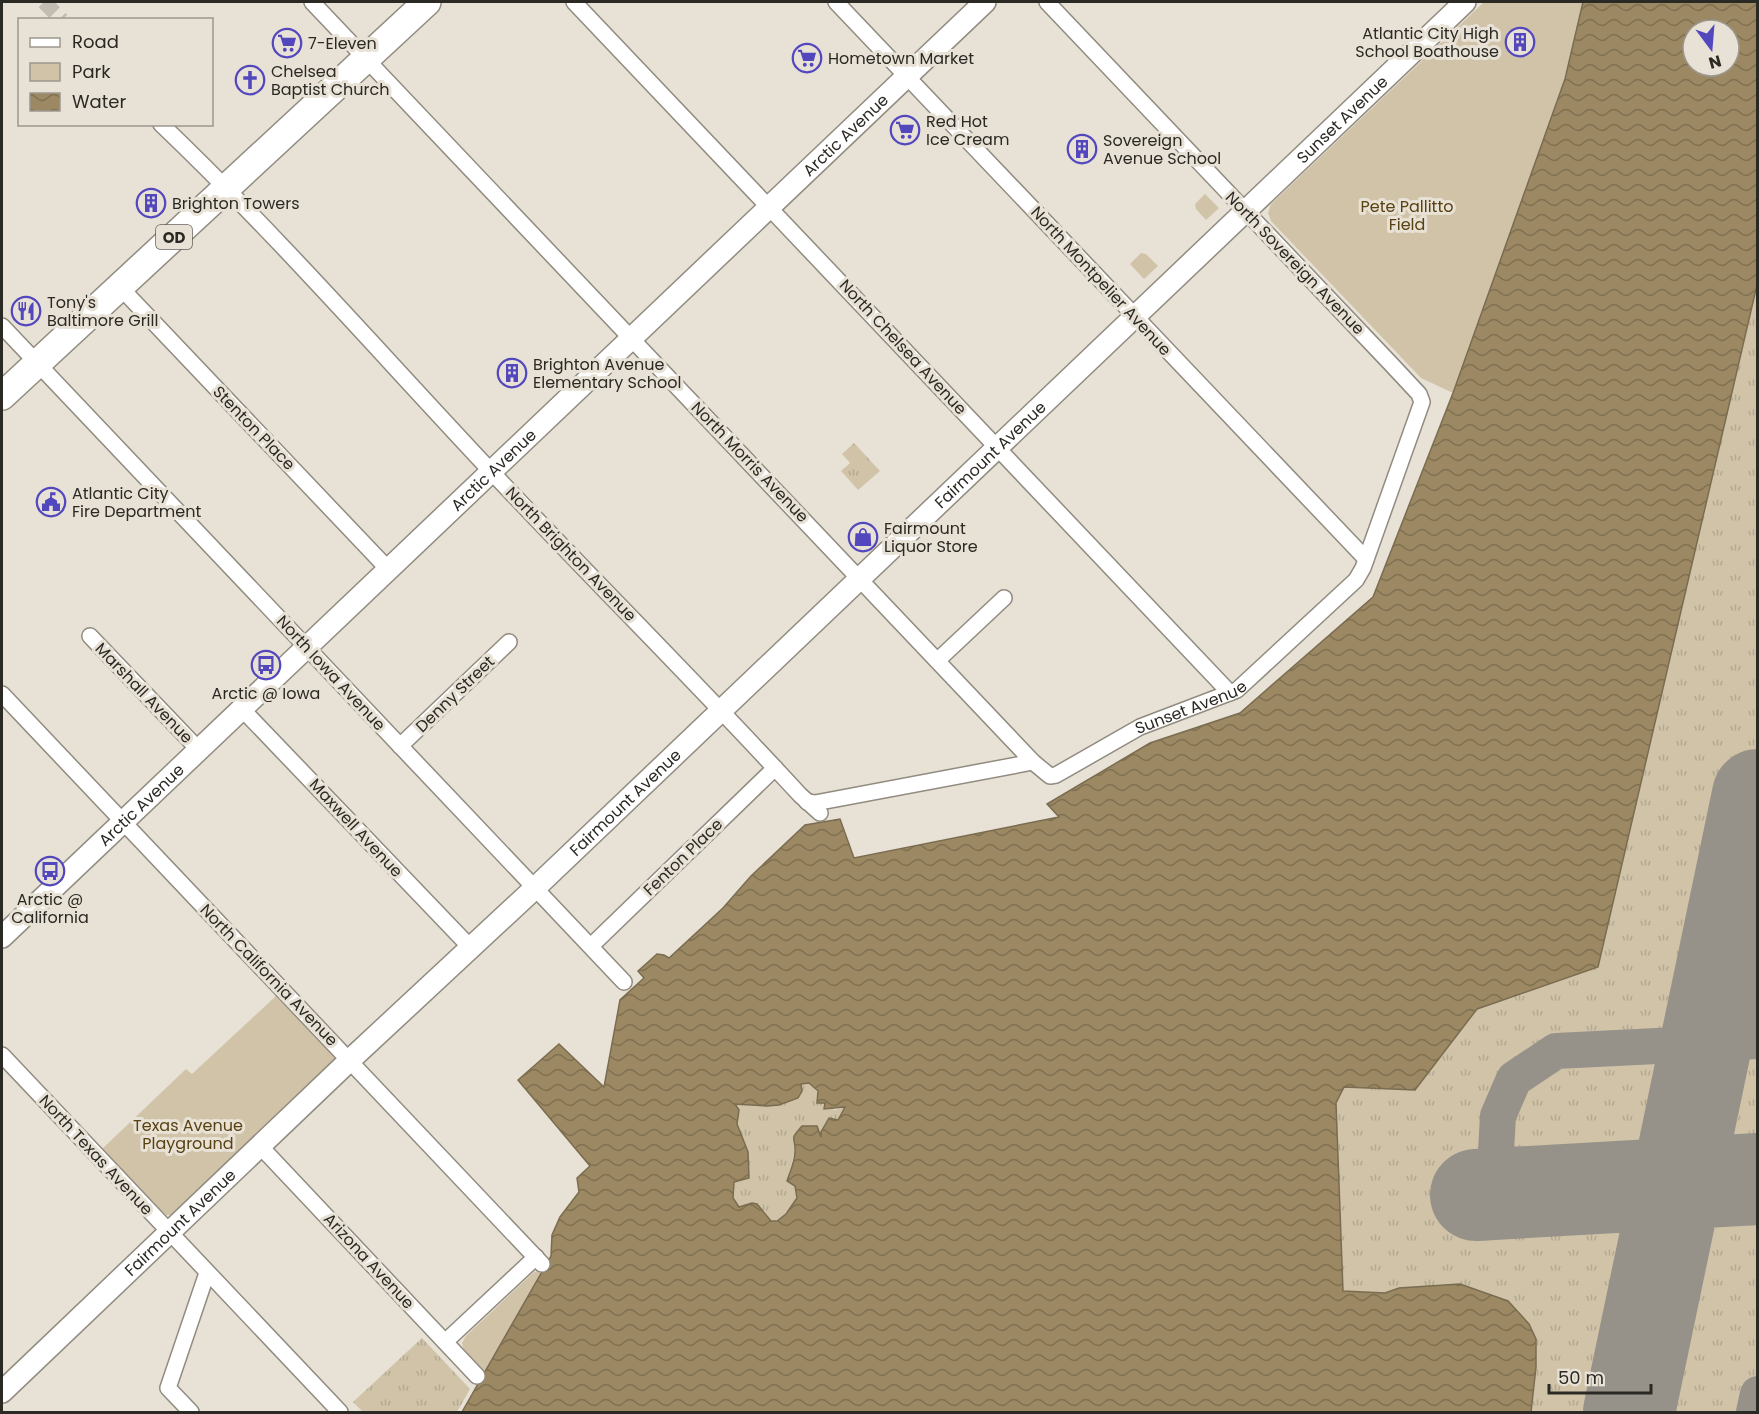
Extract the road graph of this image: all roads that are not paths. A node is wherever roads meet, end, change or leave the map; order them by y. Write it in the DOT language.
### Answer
graph roads {
  1 [pos="312,2"];
  2 [pos="427,2"];
  3 [pos="574,2"];
  4 [pos="836,2"];
  5 [pos="985,2"];
  6 [pos="1047,2"];
  7 [pos="1465,2"];
  8 [pos="367,58"];
  9 [pos="907,76"];
  10 [pos="164,126"];
  11 [pos="228,188"];
  12 [pos="769,206"];
  13 [pos="1245,210"];
  14 [pos="120,287"];
  15 [pos="1134,315"];
  16 [pos="2,326"];
  17 [pos="631,338"];
  18 [pos="38,363"];
  19 [pos="1419,394"];
  20 [pos="2,396"];
  21 [pos="997,446"];
  22 [pos="491,471"];
  23 [pos="1366,559"];
  24 [pos="388,569"];
  25 [pos="859,577"];
  26 [pos="1004,598"];
  27 [pos="90,636"];
  28 [pos="509,642"];
  29 [pos="307,647"];
  30 [pos="938,660"];
  31 [pos="1230,693"];
  32 [pos="2,694"];
  33 [pos="242,709"];
  34 [pos="720,709"];
  35 [pos="400,746"];
  36 [pos="199,750"];
  37 [pos="1033,762"];
  38 [pos="775,768"];
  39 [pos="807,802"];
  40 [pos="820,813"];
  41 [pos="123,822"];
  42 [pos="536,887"];
  43 [pos="2,937"];
  44 [pos="591,946"];
  45 [pos="470,947"];
  46 [pos="624,982"];
  47 [pos="2,1054"];
  48 [pos="350,1060"];
  49 [pos="260,1146"];
  50 [pos="169,1233"];
  51 [pos="207,1273"];
  52 [pos="445,1342"];
  53 [pos="477,1376"];
  54 [pos="2,1392"];
  55 [pos="191,1413"];
  56 [pos="340,1413"];
  1 -- 8 [label="street, North Morris Avenue"];
  2 -- 8 [label="highway, OD"];
  3 -- 12 [label="street, North Chelsea Avenue"];
  4 -- 9 [label="street, North Montpelier Avenue"];
  5 -- 9 [label="street, Arctic Avenue"];
  6 -- 13 [label="street, North Sovereign Avenue"];
  7 -- 13 [label="street, Sunset Avenue"];
  8 -- 11 [label="highway, OD"];
  8 -- 17 [label="street, North Morris Avenue"];
  9 -- 12 [label="street, Arctic Avenue"];
  9 -- 15 [label="street, North Montpelier Avenue"];
  10 -- 11 [label="street, North Brighton Avenue"];
  11 -- 14 [label="highway, OD"];
  11 -- 22 [label="street, North Brighton Avenue"];
  12 -- 17 [label="street, Arctic Avenue"];
  12 -- 21 [label="street, North Chelsea Avenue"];
  13 -- 15 [label="street, Fairmount Avenue"];
  13 -- 19 [label="street, North Sovereign Avenue"];
  14 -- 18 [label="highway, OD"];
  14 -- 24 [label="street, Stenton Place"];
  15 -- 21 [label="street, Fairmount Avenue"];
  15 -- 23 [label="street, North Montpelier Avenue"];
  16 -- 18 [label="street, North Iowa Avenue"];
  17 -- 22 [label="street, Arctic Avenue"];
  17 -- 25 [label="street, North Morris Avenue"];
  18 -- 20 [label="highway, OD"];
  18 -- 29 [label="street, North Iowa Avenue"];
  19 -- 23 [label="street, Sunset Avenue"];
  21 -- 25 [label="street, Fairmount Avenue"];
  21 -- 31 [label="street, North Chelsea Avenue"];
  22 -- 24 [label="street, Arctic Avenue"];
  22 -- 34 [label="street, North Brighton Avenue"];
  23 -- 31 [label="street, Sunset Avenue"];
  24 -- 29 [label="street, Arctic Avenue"];
  25 -- 30 [label="street, North Morris Avenue"];
  25 -- 34 [label="street, Fairmount Avenue"];
  26 -- 30 [label="street"];
  27 -- 36 [label="street, Marshall Avenue"];
  28 -- 35 [label="street, Denny Street"];
  29 -- 33 [label="street, Arctic Avenue"];
  29 -- 35 [label="street, North Iowa Avenue"];
  30 -- 37 [label="street, North Morris Avenue"];
  31 -- 37 [label="street, Sunset Avenue"];
  32 -- 41 [label="street, North California Avenue"];
  33 -- 36 [label="street, Arctic Avenue"];
  33 -- 45 [label="street, Maxwell Avenue"];
  34 -- 38 [label="street, North Brighton Avenue"];
  34 -- 42 [label="street, Fairmount Avenue"];
  35 -- 42 [label="street, North Iowa Avenue"];
  36 -- 41 [label="street, Arctic Avenue"];
  37 -- 39 [label="street"];
  38 -- 39 [label="street, North Brighton Avenue"];
  38 -- 44 [label="street, Fenton Place"];
  39 -- 40 [label="street, North Brighton Avenue"];
  41 -- 43 [label="street, Arctic Avenue"];
  41 -- 48 [label="street, North California Avenue"];
  42 -- 44 [label="street, North Iowa Avenue"];
  42 -- 45 [label="street, Fairmount Avenue"];
  44 -- 46 [label="street, North Iowa Avenue"];
  45 -- 48 [label="street, Fairmount Avenue"];
  47 -- 50 [label="street, North Texas Avenue"];
  48 -- 49 [label="street, Fairmount Avenue"];
  48 -- 52 [label="street, North California Avenue"];
  49 -- 50 [label="street, Fairmount Avenue"];
  49 -- 52 [label="street, Arizona Avenue"];
  50 -- 51 [label="street, North Texas Avenue"];
  50 -- 54 [label="street, Fairmount Avenue"];
  51 -- 55 [label="street"];
  51 -- 56 [label="street, North Texas Avenue"];
  52 -- 53 [label="street, Arizona Avenue"];
}
